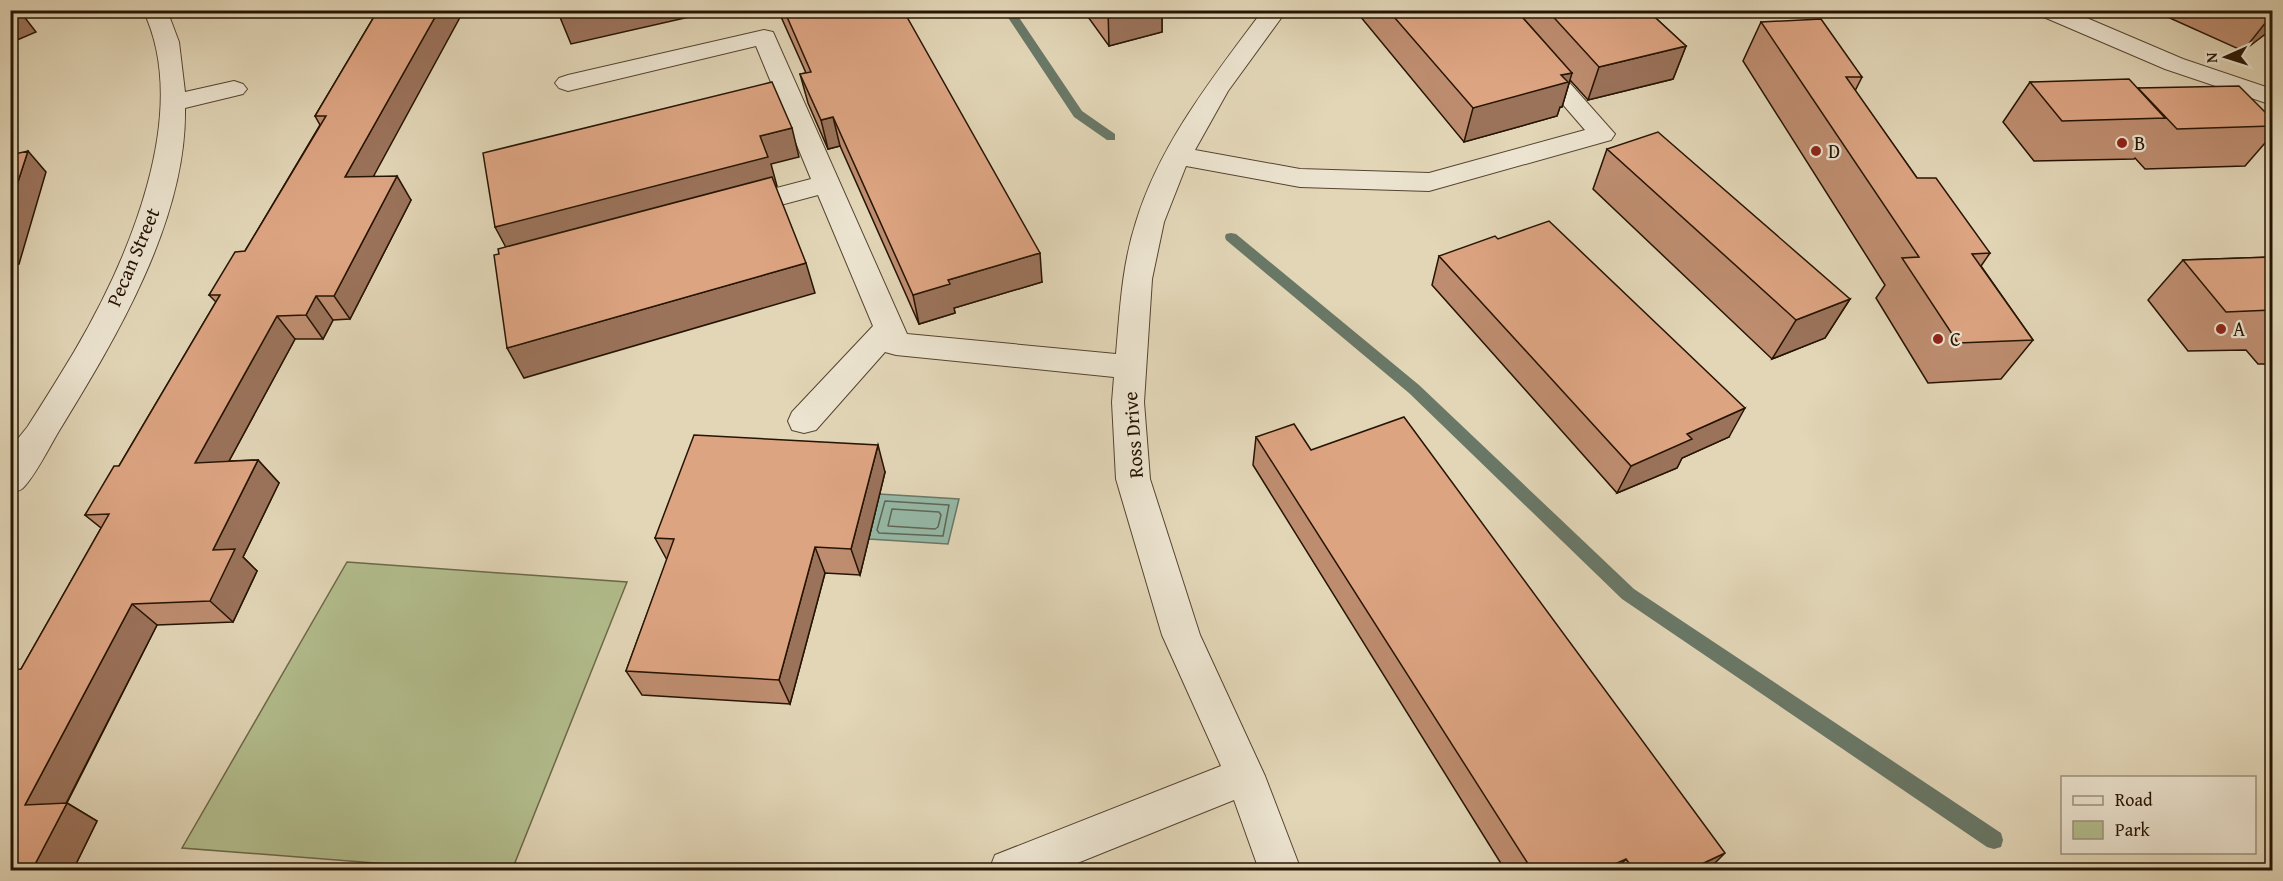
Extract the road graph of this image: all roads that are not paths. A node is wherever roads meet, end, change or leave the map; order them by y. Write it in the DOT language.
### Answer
graph roads {
  1 [pos="155,10"];
  2 [pos="1276,10"];
  3 [pos="1492,10"];
  4 [pos="2048,10"];
  5 [pos="568,83"];
  6 [pos="234,89"];
  7 [pos="2272,98"];
  8 [pos="175,102"];
  9 [pos="1178,156"];
  10 [pos="827,184"];
  11 [pos="713,214"];
  12 [pos="889,328"];
  13 [pos="1130,367"];
  14 [pos="804,421"];
  15 [pos="10,480"];
  16 [pos="1245,776"];
  17 [pos="1010,870"];
  18 [pos="1280,870"];
  1 -- 8 [label="street, Pecan Street"];
  2 -- 9 [label="street, Ross Drive"];
  3 -- 9 [label="street"];
  4 -- 7 [label="street"];
  5 -- 10 [label="street"];
  6 -- 8 [label="street"];
  8 -- 15 [label="street, Pecan Street"];
  9 -- 13 [label="street, Ross Drive"];
  10 -- 11 [label="street"];
  10 -- 12 [label="street"];
  12 -- 13 [label="street"];
  12 -- 14 [label="street"];
  13 -- 16 [label="street, Ross Drive"];
  16 -- 17 [label="street"];
  16 -- 18 [label="street, Ross Drive"];
}
